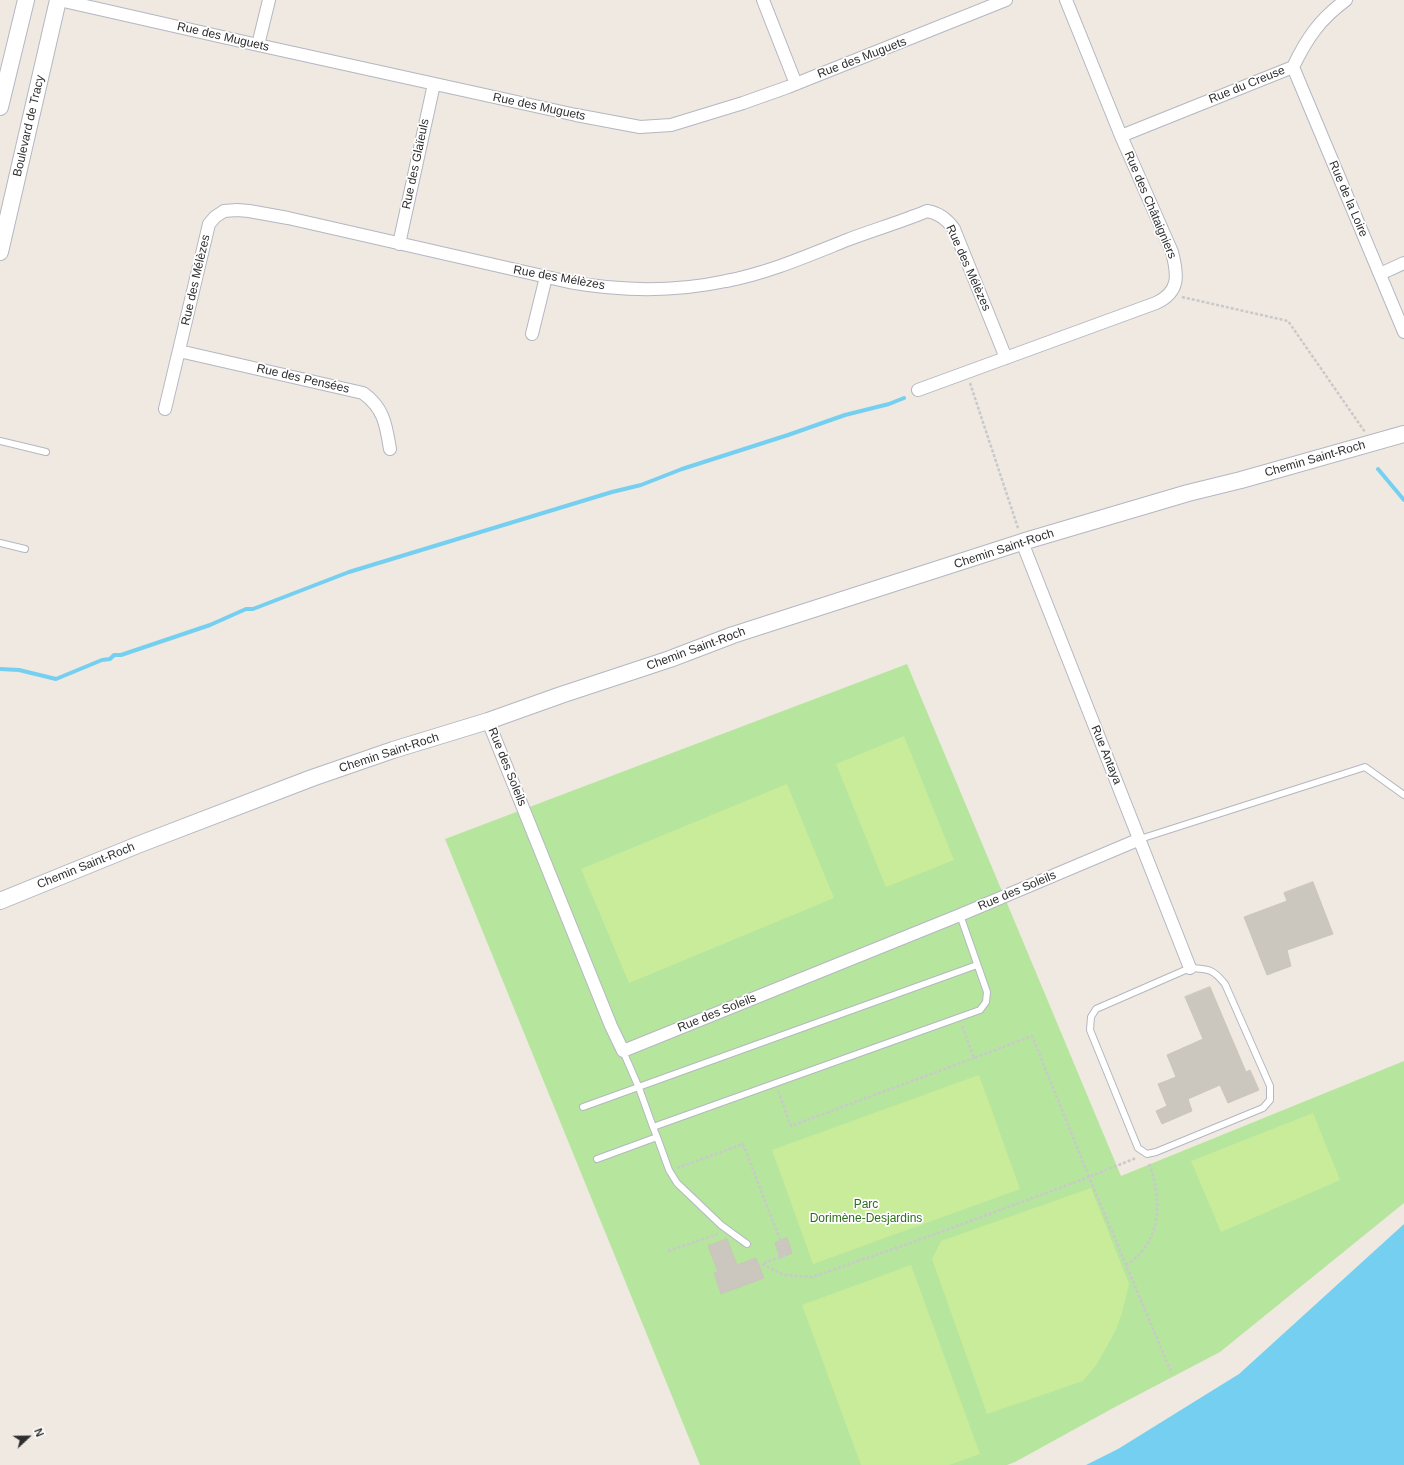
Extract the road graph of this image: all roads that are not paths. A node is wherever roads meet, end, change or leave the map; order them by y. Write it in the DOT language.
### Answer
graph roads {
  1 [pos="26,0"];
  2 [pos="58,0"];
  3 [pos="269,0"];
  4 [pos="762,0"];
  5 [pos="1006,0"];
  6 [pos="1066,0"];
  7 [pos="1346,0"];
  8 [pos="258,45"];
  9 [pos="1293,67"];
  10 [pos="434,84"];
  11 [pos="796,84"];
  12 [pos="0,107"];
  13 [pos="1122,136"];
  14 [pos="399,244"];
  15 [pos="0,252"];
  16 [pos="1404,263"];
  17 [pos="1380,274"];
  18 [pos="546,277"];
  19 [pos="1404,332"];
  20 [pos="532,334"];
  21 [pos="179,351"];
  22 [pos="1006,358"];
  23 [pos="918,390"];
  24 [pos="165,409"];
  25 [pos="1404,434"];
  26 [pos="0,441"];
  27 [pos="390,449"];
  28 [pos="46,452"];
  29 [pos="1022,542"];
  30 [pos="0,543"];
  31 [pos="25,549"];
  32 [pos="488,721"];
  33 [pos="1404,795"];
  34 [pos="1140,839"];
  35 [pos="0,901"];
  36 [pos="960,915"];
  37 [pos="977,965"];
  38 [pos="1190,968"];
  39 [pos="623,1051"];
  40 [pos="638,1088"];
  41 [pos="583,1107"];
  42 [pos="653,1127"];
  43 [pos="657,1137"];
  44 [pos="597,1159"];
  45 [pos="747,1244"];
  1 -- 12 [label="main road"];
  2 -- 8 [label="street, Rue des Muguets"];
  2 -- 15 [label="main road, Boulevard de Tracy"];
  3 -- 8 [label="street"];
  4 -- 11 [label="street"];
  5 -- 11 [label="street, Rue des Muguets"];
  6 -- 13 [label="street, Rue des Châtaigniers"];
  7 -- 9 [label="street, Rue du Creuse"];
  8 -- 10 [label="street, Rue des Muguets"];
  9 -- 13 [label="street, Rue du Creuse"];
  9 -- 17 [label="street, Rue de la Loire"];
  10 -- 11 [label="street, Rue des Muguets"];
  10 -- 14 [label="street, Rue des Glaïeuls"];
  13 -- 22 [label="street, Rue des Châtaigniers"];
  14 -- 18 [label="street, Rue des Mélèzes"];
  14 -- 21 [label="street, Rue des Mélèzes"];
  16 -- 17 [label="street"];
  17 -- 19 [label="street, Rue de la Loire"];
  18 -- 20 [label="street"];
  18 -- 22 [label="street, Rue des Mélèzes"];
  21 -- 24 [label="street, Rue des Mélèzes"];
  21 -- 27 [label="street, Rue des Pensées"];
  22 -- 23 [label="street"];
  25 -- 29 [label="main road, Chemin Saint-Roch"];
  26 -- 28 [label="lane"];
  29 -- 32 [label="main road, Chemin Saint-Roch"];
  29 -- 34 [label="street, Rue Antaya"];
  30 -- 31 [label="lane"];
  32 -- 35 [label="main road, Chemin Saint-Roch"];
  32 -- 39 [label="street, Rue des Soleils"];
  33 -- 34 [label="lane"];
  34 -- 36 [label="street, Rue des Soleils"];
  34 -- 38 [label="street, Rue Antaya"];
  36 -- 37 [label="lane"];
  36 -- 39 [label="street, Rue des Soleils"];
  37 -- 40 [label="lane"];
  37 -- 42 [label="lane"];
  38 -- 38 [label="lane"];
  39 -- 40 [label="lane"];
  40 -- 41 [label="lane"];
  40 -- 42 [label="lane"];
  42 -- 43 [label="lane"];
  43 -- 44 [label="lane"];
  43 -- 45 [label="lane"];
}
